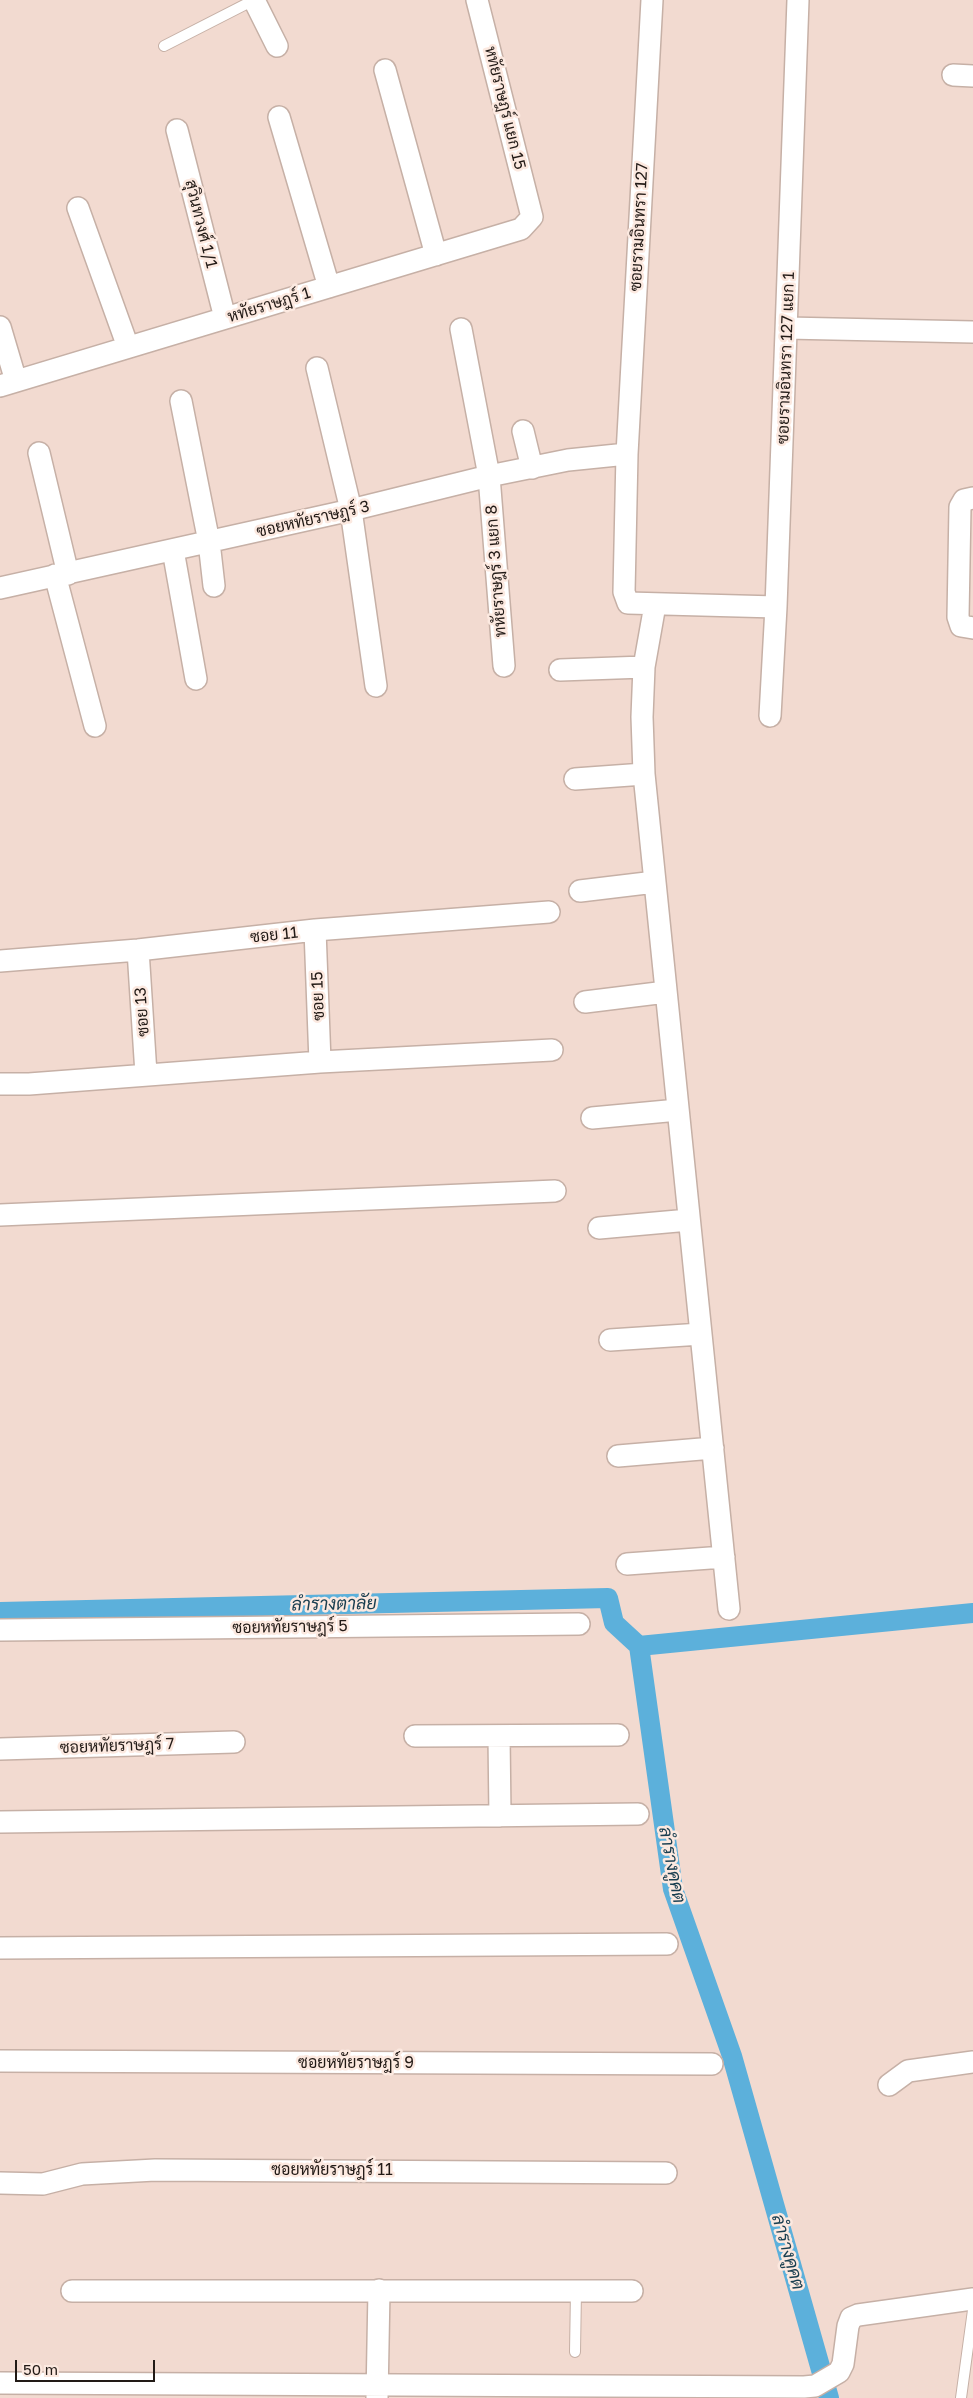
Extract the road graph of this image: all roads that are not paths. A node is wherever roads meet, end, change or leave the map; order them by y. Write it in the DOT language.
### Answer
graph roads {
  1 [pos="254,0"];
  2 [pos="477,0"];
  3 [pos="652,0"];
  4 [pos="798,0"];
  5 [pos="164,46"];
  6 [pos="277,46"];
  7 [pos="385,70"];
  8 [pos="279,117"];
  9 [pos="177,130"];
  10 [pos="78,208"];
  11 [pos="532,217"];
  12 [pos="436,255"];
  13 [pos="329,287"];
  14 [pos="225,318"];
  15 [pos="0,327"];
  16 [pos="787,328"];
  17 [pos="461,329"];
  18 [pos="973,332"];
  19 [pos="128,347"];
  20 [pos="317,368"];
  21 [pos="8,383"];
  22 [pos="181,401"];
  23 [pos="522,431"];
  24 [pos="39,453"];
  25 [pos="627,454"];
  26 [pos="532,468"];
  27 [pos="489,476"];
  28 [pos="973,498"];
  29 [pos="351,510"];
  30 [pos="209,542"];
  31 [pos="174,550"];
  32 [pos="61,575"];
  33 [pos="214,586"];
  34 [pos="0,588"];
  35 [pos="655,605"];
  36 [pos="776,607"];
  37 [pos="973,628"];
  38 [pos="504,666"];
  39 [pos="644,667"];
  40 [pos="560,670"];
  41 [pos="196,679"];
  42 [pos="376,686"];
  43 [pos="770,716"];
  44 [pos="95,726"];
  45 [pos="644,774"];
  46 [pos="575,779"];
  47 [pos="655,882"];
  48 [pos="580,891"];
  49 [pos="549,912"];
  50 [pos="315,930"];
  51 [pos="138,950"];
  52 [pos="0,962"];
  53 [pos="666,992"];
  54 [pos="585,1002"];
  55 [pos="552,1050"];
  56 [pos="320,1062"];
  57 [pos="146,1074"];
  58 [pos="0,1084"];
  59 [pos="678,1110"];
  60 [pos="592,1118"];
  61 [pos="555,1190"];
  62 [pos="0,1215"];
  63 [pos="689,1220"];
  64 [pos="599,1228"];
  65 [pos="701,1334"];
  66 [pos="610,1340"];
  67 [pos="713,1448"];
  68 [pos="618,1456"];
  69 [pos="724,1557"];
  70 [pos="627,1564"];
  71 [pos="729,1609"];
  72 [pos="579,1624"];
  73 [pos="0,1630"];
  74 [pos="618,1735"];
  75 [pos="415,1736"];
  76 [pos="499,1736"];
  77 [pos="234,1742"];
  78 [pos="0,1749"];
  79 [pos="638,1814"];
  80 [pos="500,1816"];
  81 [pos="0,1822"];
  82 [pos="667,1944"];
  83 [pos="0,1948"];
  84 [pos="0,2061"];
  85 [pos="973,2062"];
  86 [pos="712,2064"];
  87 [pos="889,2085"];
  88 [pos="666,2173"];
  89 [pos="0,2183"];
  90 [pos="379,2290"];
  91 [pos="72,2291"];
  92 [pos="576,2291"];
  93 [pos="632,2291"];
  94 [pos="973,2299"];
  95 [pos="973,2310"];
  96 [pos="575,2352"];
  97 [pos="0,2384"];
  98 [pos="376,2392"];
  99 [pos="961,2398"];
  1 -- 5 [label="lane"];
  1 -- 6 [label="street"];
  2 -- 11 [label="street, หทัยราษฎร์ แยก 15"];
  3 -- 25 [label="street, ซอยรามอินทรา 127"];
  4 -- 16 [label="street, ซอยรามอินทรา 127 แยก 1"];
  7 -- 12 [label="street"];
  8 -- 13 [label="street"];
  9 -- 14 [label="street, สุวินทวงศ์ 1/1"];
  10 -- 19 [label="street"];
  11 -- 12 [label="street, หทัยราษฎร์ 1"];
  12 -- 13 [label="street, หทัยราษฎร์ 1"];
  13 -- 14 [label="street, หทัยราษฎร์ 1"];
  14 -- 19 [label="street, หทัยราษฎร์ 1"];
  15 -- 21 [label="street"];
  16 -- 18 [label="street"];
  16 -- 36 [label="street, ซอยรามอินทรา 127 แยก 1"];
  17 -- 27 [label="street, ทหัยราษฎร์ 3 แยก 8"];
  19 -- 21 [label="street, หทัยราษฎร์ 1"];
  20 -- 29 [label="street"];
  22 -- 30 [label="street"];
  23 -- 26 [label="street"];
  24 -- 32 [label="street"];
  25 -- 26 [label="street, ซอยหทัยราษฎร์ 3"];
  25 -- 35 [label="street, ซอยรามอินทรา 127"];
  26 -- 27 [label="street, ซอยหทัยราษฎร์ 3"];
  27 -- 29 [label="street, ซอยหทัยราษฎร์ 3"];
  27 -- 38 [label="street, ทหัยราษฎร์ 3 แยก 8"];
  28 -- 37 [label="street"];
  29 -- 30 [label="street, ซอยหทัยราษฎร์ 3"];
  29 -- 42 [label="street"];
  30 -- 31 [label="street, ซอยหทัยราษฎร์ 3"];
  30 -- 33 [label="street"];
  31 -- 32 [label="street, ซอยหทัยราษฎร์ 3"];
  31 -- 41 [label="street"];
  32 -- 34 [label="street, ซอยหทัยราษฎร์ 3"];
  32 -- 44 [label="street"];
  35 -- 36 [label="street"];
  35 -- 39 [label="street"];
  36 -- 43 [label="street, ซอยรามอินทรา 127 แยก 1"];
  39 -- 40 [label="street"];
  39 -- 45 [label="street"];
  45 -- 46 [label="street"];
  45 -- 47 [label="street"];
  47 -- 48 [label="street"];
  47 -- 53 [label="street"];
  49 -- 50 [label="street, ซอย 11"];
  50 -- 51 [label="street, ซอย 11"];
  50 -- 56 [label="street, ซอย 15"];
  51 -- 52 [label="street, ซอย 11"];
  51 -- 57 [label="street, ซอย 13"];
  53 -- 54 [label="street"];
  53 -- 59 [label="street"];
  55 -- 56 [label="street"];
  56 -- 57 [label="street"];
  57 -- 58 [label="street"];
  59 -- 60 [label="street"];
  59 -- 63 [label="street"];
  61 -- 62 [label="street"];
  63 -- 64 [label="street"];
  63 -- 65 [label="street"];
  65 -- 66 [label="street"];
  65 -- 67 [label="street"];
  67 -- 68 [label="street"];
  67 -- 69 [label="street"];
  69 -- 70 [label="street"];
  69 -- 71 [label="street"];
  72 -- 73 [label="street, ซอยหทัยราษฎร์ 5"];
  74 -- 76 [label="street"];
  75 -- 76 [label="street"];
  76 -- 80 [label="street"];
  77 -- 78 [label="street, ซอยหทัยราษฎร์ 7"];
  79 -- 80 [label="street"];
  80 -- 81 [label="street"];
  82 -- 83 [label="street"];
  84 -- 86 [label="street, ซอยหทัยราษฎร์ 9"];
  85 -- 87 [label="street"];
  88 -- 89 [label="street, ซอยหทัยราษฎร์ 11"];
  90 -- 91 [label="street"];
  90 -- 92 [label="street"];
  90 -- 98 [label="street"];
  92 -- 93 [label="street"];
  92 -- 96 [label="lane"];
  94 -- 98 [label="street"];
  95 -- 99 [label="lane"];
  97 -- 98 [label="street"];
}
